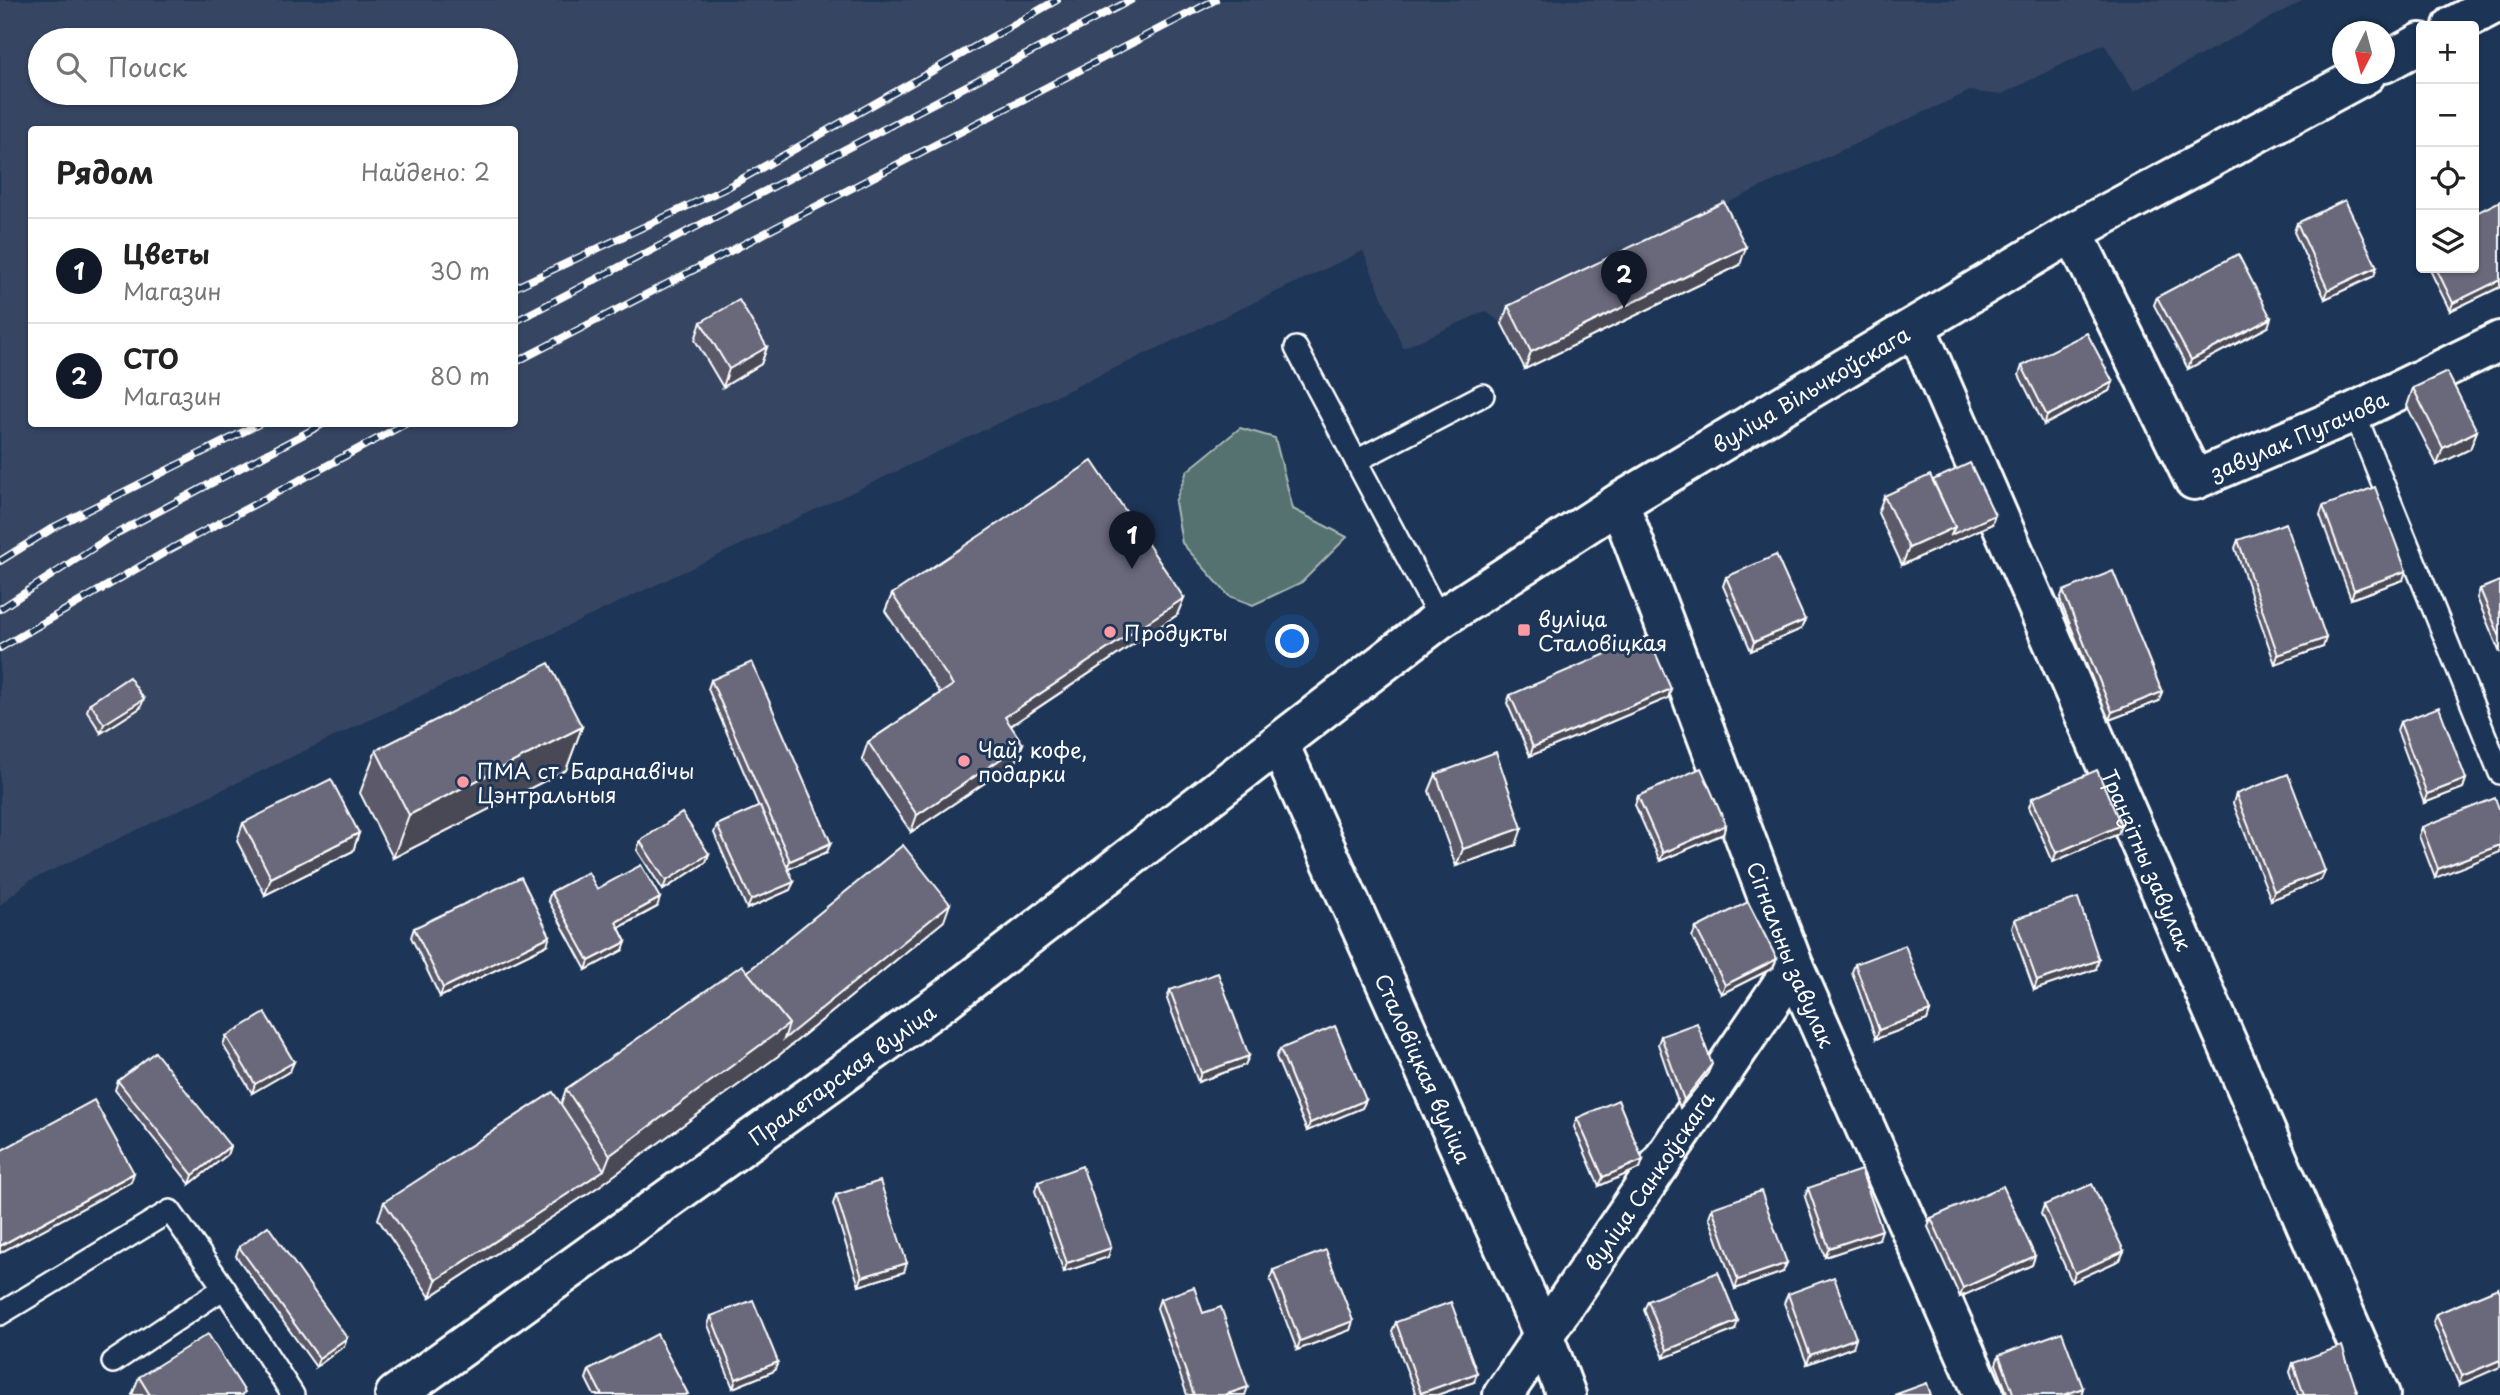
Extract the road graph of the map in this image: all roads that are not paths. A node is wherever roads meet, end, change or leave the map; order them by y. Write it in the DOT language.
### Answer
graph roads {
  1 [pos="2500,1"];
  2 [pos="2462,21"];
  3 [pos="2416,47"];
  4 [pos="2395,58"];
  5 [pos="2347,84"];
  6 [pos="2073,232"];
  7 [pos="1916,327"];
  8 [pos="2500,341"];
  9 [pos="1296,348"];
  10 [pos="1483,395"];
  11 [pos="2354,412"];
  12 [pos="1356,461"];
  13 [pos="1619,503"];
  14 [pos="1440,619"];
  15 [pos="1279,744"];
  16 [pos="2500,773"];
  17 [pos="1794,967"];
  18 [pos="224,1287"];
  19 [pos="0,1314"];
  20 [pos="1543,1335"];
  21 [pos="113,1362"];
  22 [pos="293,1395"];
  23 [pos="395,1395"];
  24 [pos="1503,1395"];
  25 [pos="1566,1395"];
  26 [pos="1984,1395"];
  27 [pos="2379,1395"];
  1 -- 2 [label="street"];
  3 -- 4 [label="street"];
  5 -- 6 [label="street, вуліца Вільчкоўскага"];
  6 -- 7 [label="street, вуліца Вільчкоўскага"];
  6 -- 11 [label="street, завулак Пугачова"];
  7 -- 13 [label="street, вуліца Вільчкоўскага"];
  7 -- 27 [label="street, Транзітны завулак"];
  8 -- 11 [label="street, завулак Пугачова"];
  9 -- 12 [label="lane"];
  10 -- 12 [label="lane"];
  11 -- 16 [label="lane"];
  12 -- 14 [label="lane"];
  13 -- 14 [label="street, вуліца Вільчкоўскага"];
  13 -- 17 [label="street, Сігнальны завулак"];
  14 -- 15 [label="street, вуліца Вільчкоўскага"];
  15 -- 20 [label="street, Сталовіцкая вуліца"];
  15 -- 23 [label="street, Пралетарская вуліца"];
  17 -- 20 [label="street, вуліца Санкоўскага"];
  17 -- 26 [label="street, Сігнальны завулак"];
  18 -- 19 [label="lane"];
  18 -- 21 [label="lane"];
  18 -- 22 [label="lane"];
  20 -- 24 [label="street, вуліца Санкоўскага"];
  20 -- 25 [label="street, Сталовіцкая вуліца"];
}
